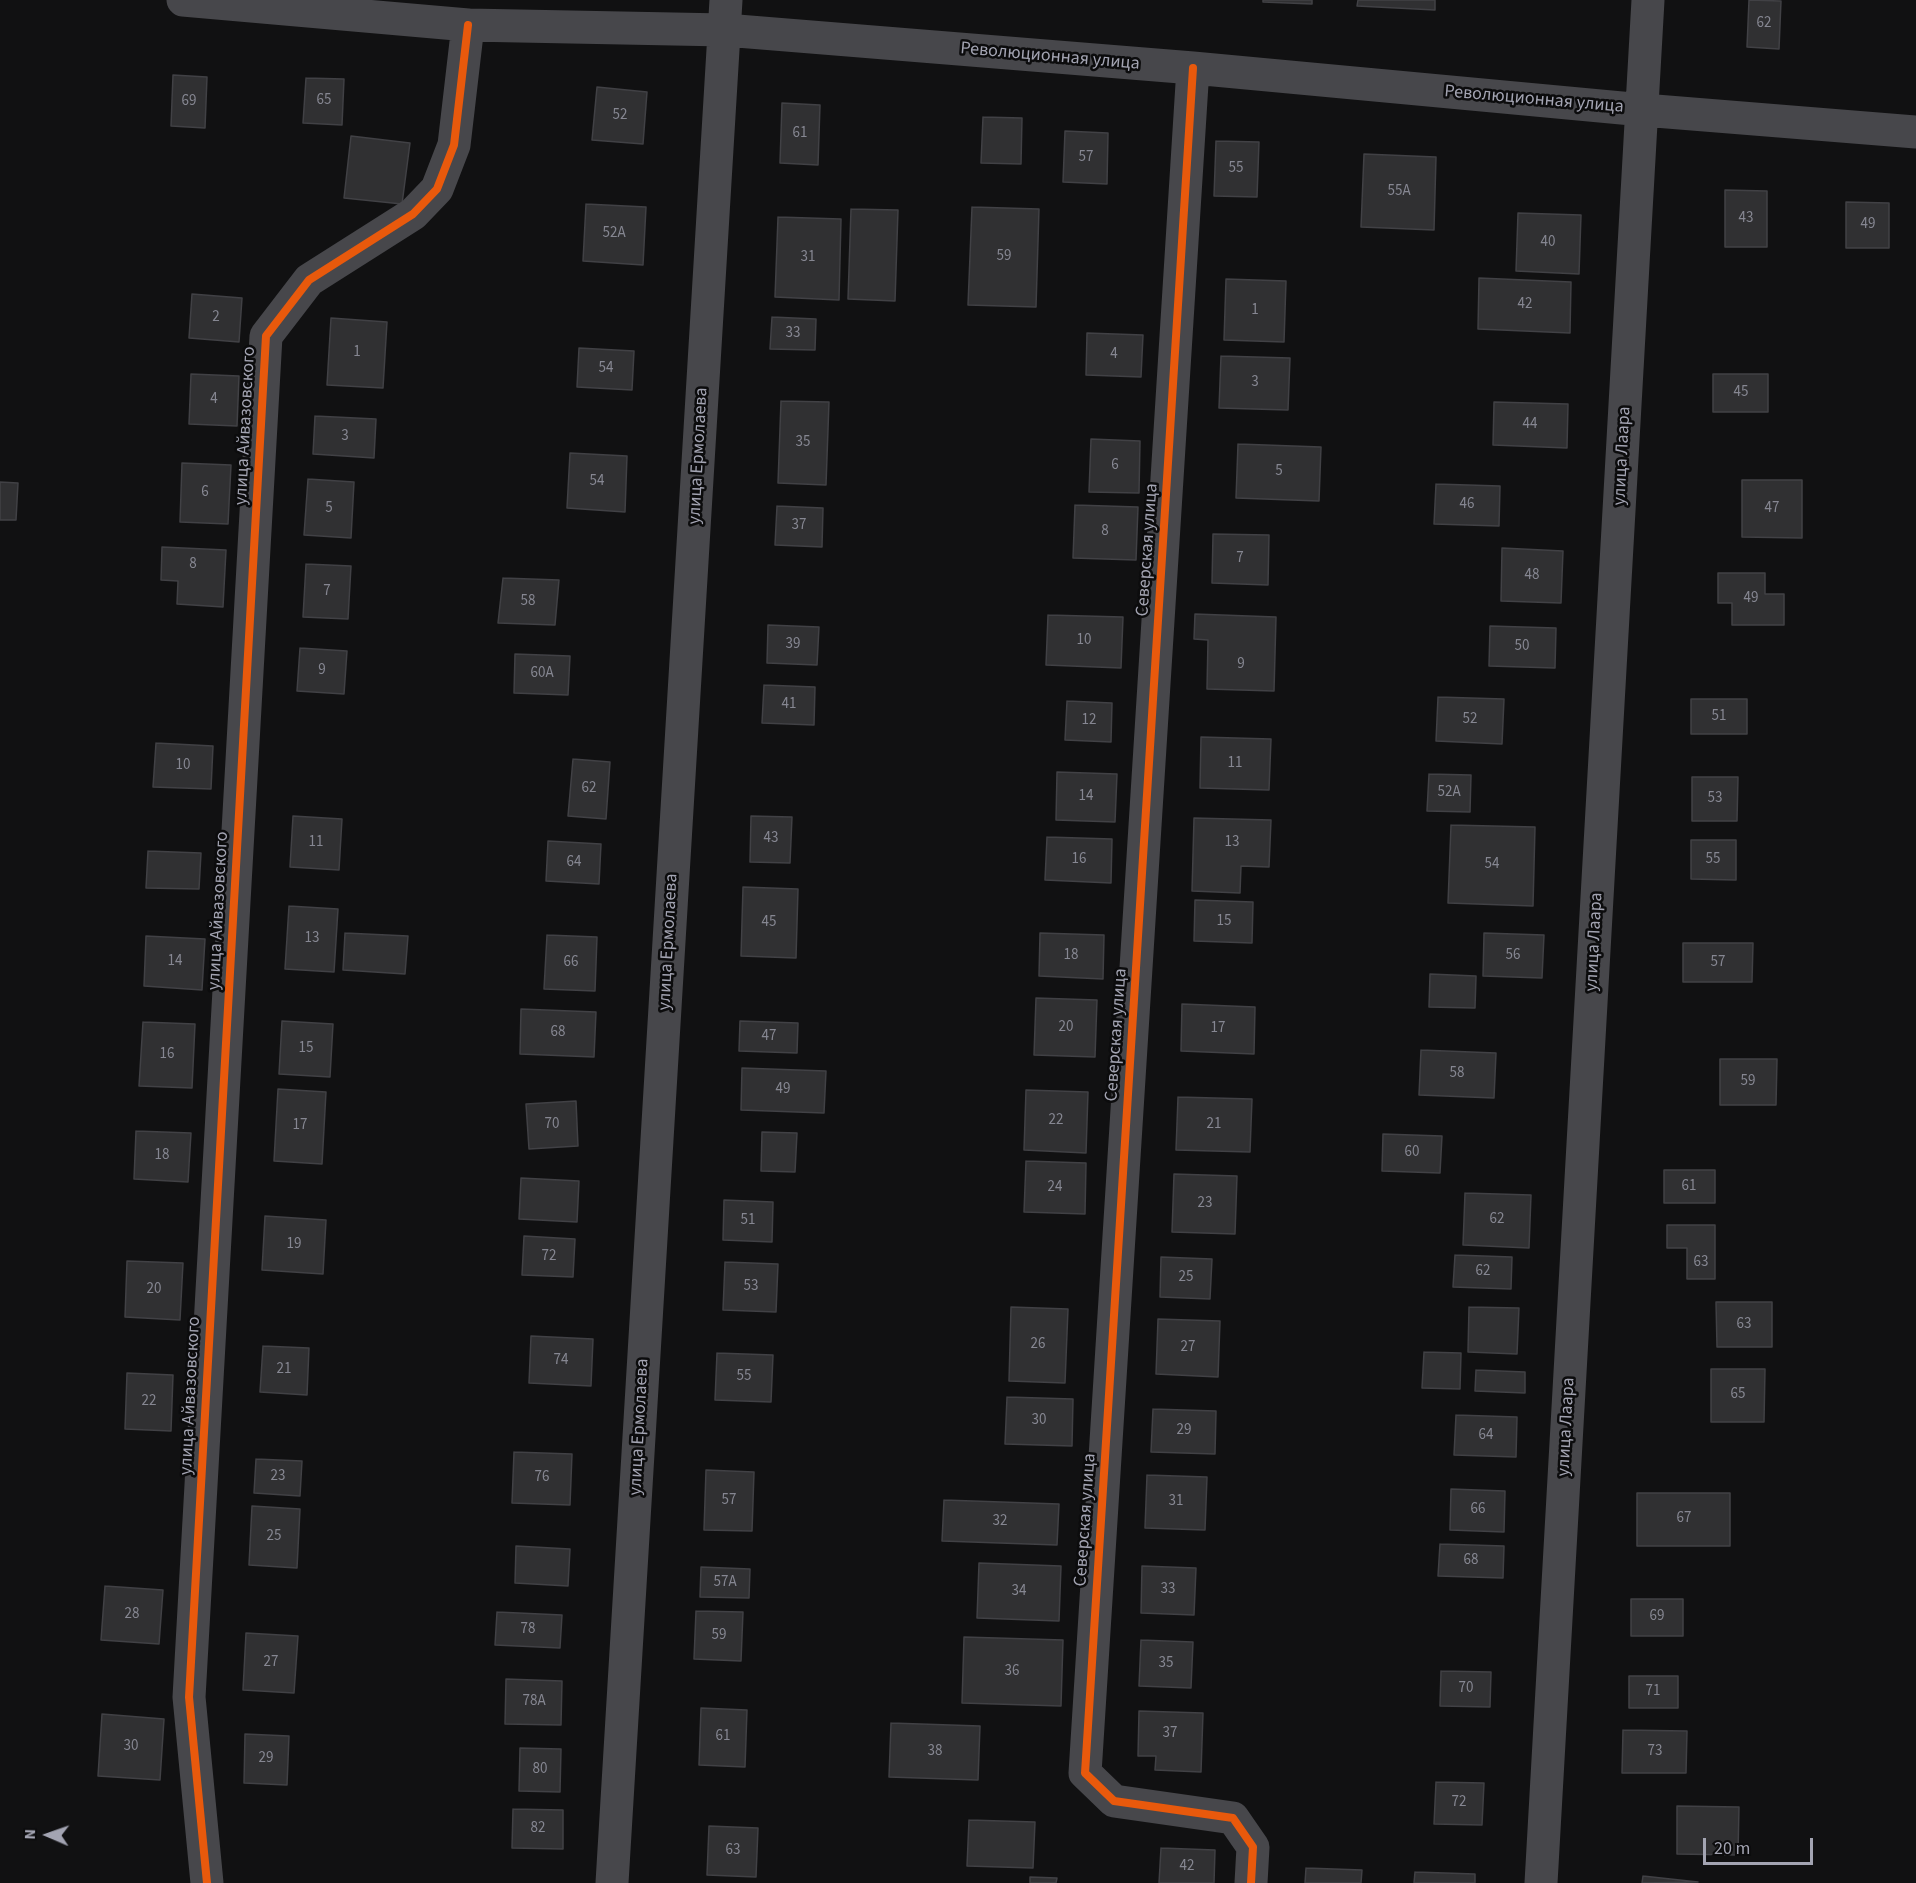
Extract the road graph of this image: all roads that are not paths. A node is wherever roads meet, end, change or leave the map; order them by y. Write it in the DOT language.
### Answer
graph roads {
  1 [pos="183,0"];
  2 [pos="1648,0"];
  3 [pos="316,5"];
  4 [pos="725,15"];
  5 [pos="468,25"];
  6 [pos="1193,68"];
  7 [pos="1643,110"];
  8 [pos="1916,132"];
  9 [pos="207,1883"];
  10 [pos="612,1883"];
  11 [pos="1251,1883"];
  12 [pos="1541,1883"];
  1 -- 3 [label="street, Революционная улица"];
  2 -- 7 [label="street, улица Лаара"];
  3 -- 5 [label="street, Революционная улица"];
  4 -- 5 [label="street, Революционная улица"];
  4 -- 6 [label="street, Революционная улица"];
  4 -- 10 [label="street, улица Ермолаева"];
  5 -- 9 [label="street, улица Айвазовского"];
  6 -- 7 [label="street, Революционная улица"];
  6 -- 11 [label="street, Северская улица"];
  7 -- 8 [label="street, Революционная улица"];
  7 -- 12 [label="street, улица Лаара"];
}
